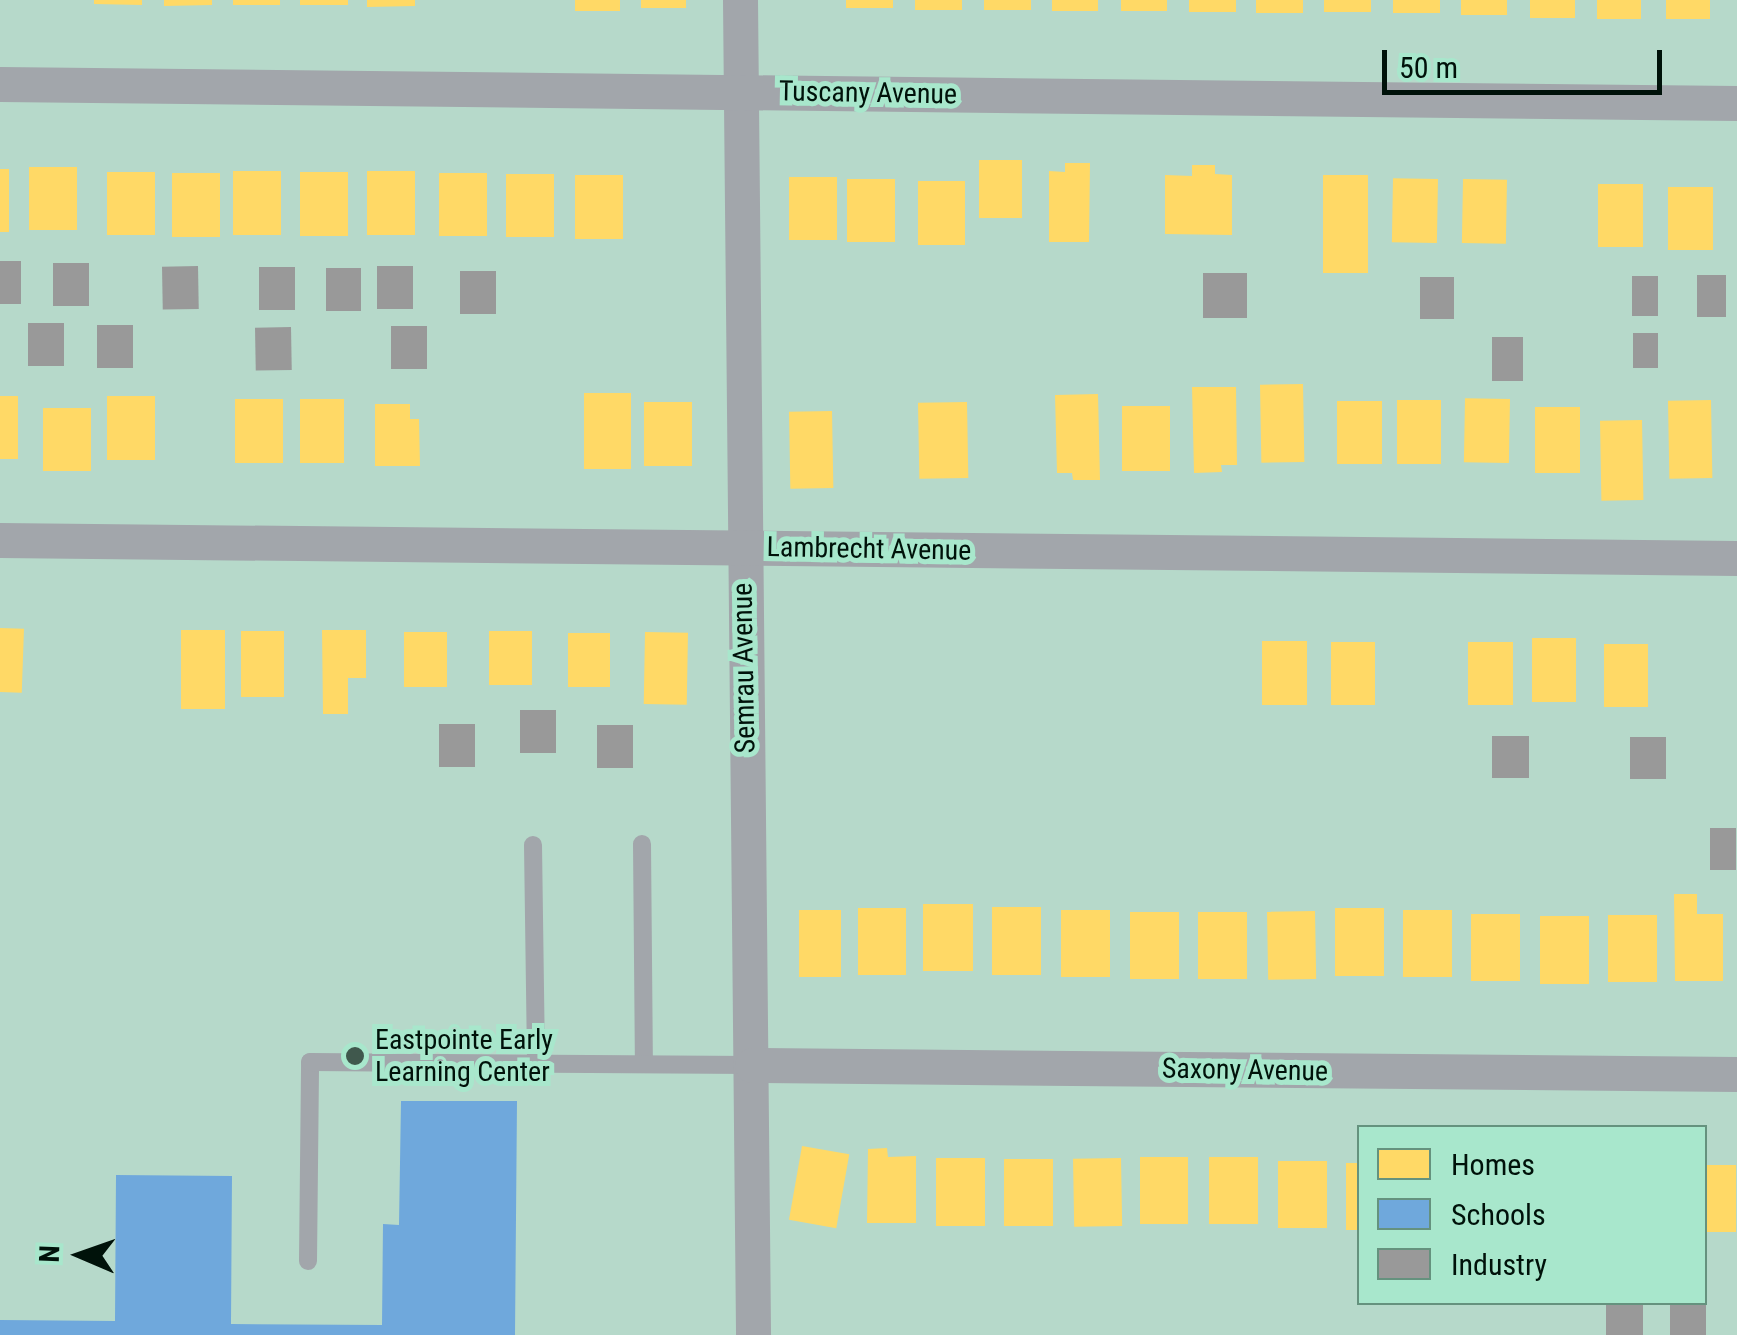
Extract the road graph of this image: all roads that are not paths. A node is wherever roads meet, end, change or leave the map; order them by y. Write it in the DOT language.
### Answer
graph roads {
  1 [pos="740,0"];
  2 [pos="0,84"];
  3 [pos="740,92"];
  4 [pos="1737,103"];
  5 [pos="0,540"];
  6 [pos="742,547"];
  7 [pos="1737,558"];
  8 [pos="642,844"];
  9 [pos="534,845"];
  10 [pos="536,1064"];
  11 [pos="644,1064"];
  12 [pos="752,1064"];
  13 [pos="1737,1074"];
  14 [pos="308,1261"];
  15 [pos="753,1335"];
  1 -- 3 [label="street, Semrau Avenue"];
  2 -- 3 [label="street, Tuscany Avenue"];
  3 -- 4 [label="street, Tuscany Avenue"];
  3 -- 6 [label="street, Semrau Avenue"];
  5 -- 6 [label="street, Lambrecht Avenue"];
  6 -- 7 [label="street, Lambrecht Avenue"];
  6 -- 12 [label="street, Semrau Avenue"];
  8 -- 11 [label="lane"];
  9 -- 10 [label="lane"];
  10 -- 11 [label="lane"];
  10 -- 14 [label="lane"];
  11 -- 12 [label="lane"];
  12 -- 13 [label="street, Saxony Avenue"];
  12 -- 15 [label="street, Semrau Avenue"];
}
